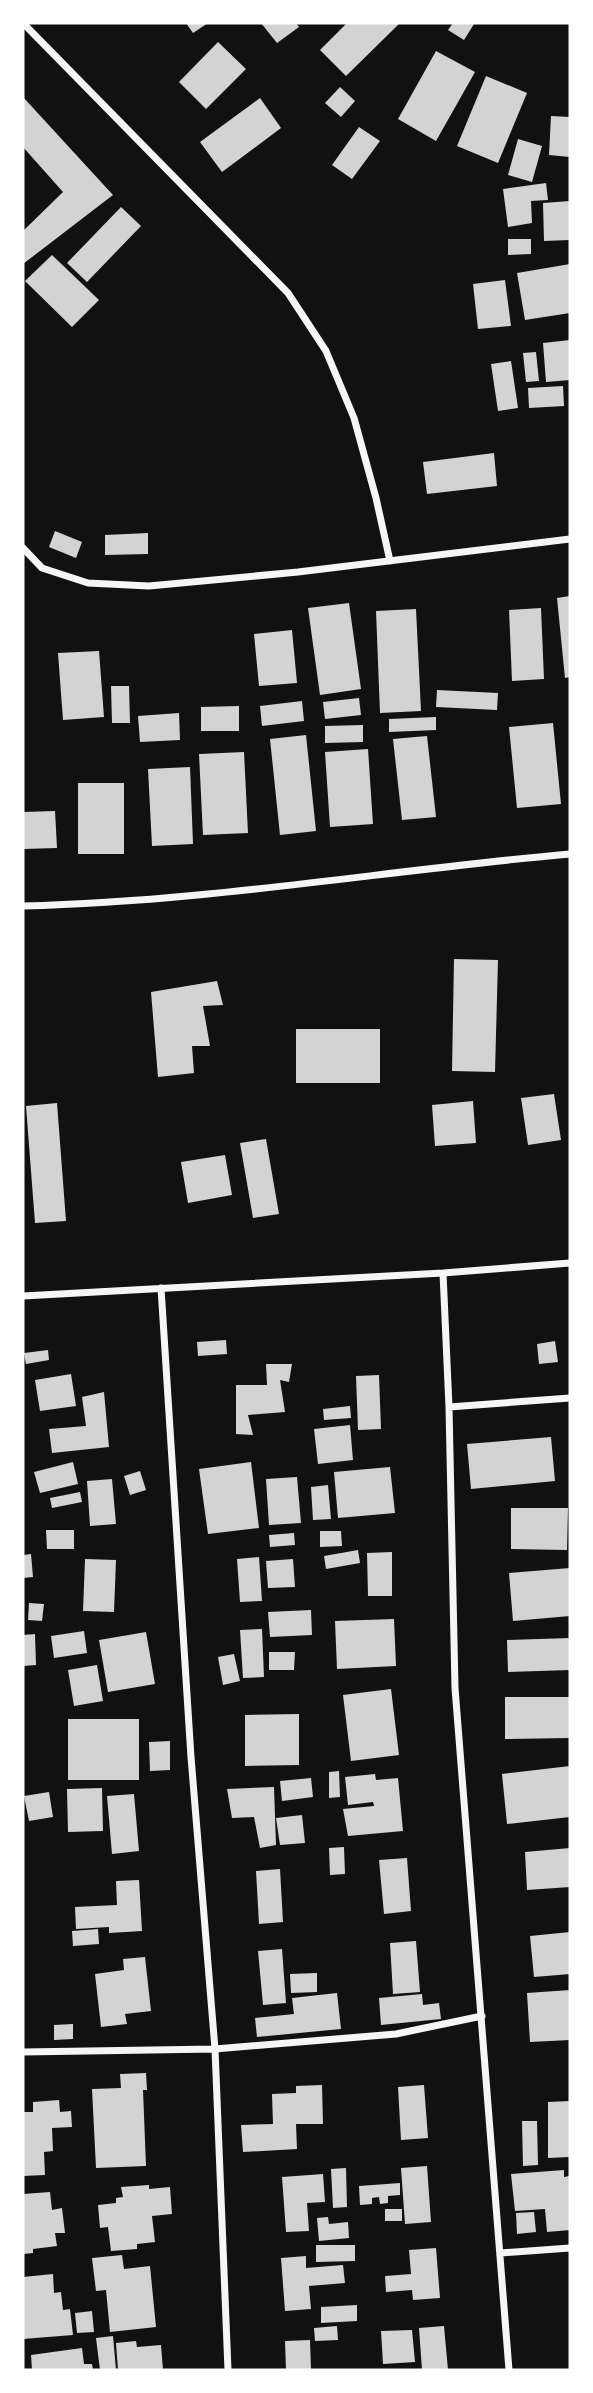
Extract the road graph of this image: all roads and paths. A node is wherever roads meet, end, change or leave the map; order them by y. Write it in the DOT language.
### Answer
graph roads {
  1 [pos="23,23"];
  2 [pos="570,540"];
  3 [pos="23,548"];
  4 [pos="390,561"];
  5 [pos="570,854"];
  6 [pos="23,906"];
  7 [pos="570,1264"];
  8 [pos="443,1273"];
  9 [pos="160,1288"];
  10 [pos="23,1296"];
  11 [pos="570,1398"];
  12 [pos="449,1406"];
  13 [pos="482,2016"];
  14 [pos="215,2049"];
  15 [pos="23,2052"];
  16 [pos="570,2248"];
  17 [pos="501,2252"];
  18 [pos="228,2370"];
  19 [pos="509,2370"];
  1 -- 4 [label="street"];
  2 -- 4 [label="street"];
  3 -- 4 [label="street"];
  5 -- 6 [label="street"];
  7 -- 8 [label="street"];
  8 -- 9 [label="street"];
  8 -- 12 [label="street"];
  9 -- 10 [label="street"];
  9 -- 14 [label="street"];
  11 -- 12 [label="street"];
  12 -- 13 [label="street"];
  13 -- 14 [label="street"];
  13 -- 17 [label="street"];
  14 -- 15 [label="street"];
  14 -- 18 [label="street"];
  16 -- 17 [label="street"];
  17 -- 19 [label="street"];
}
